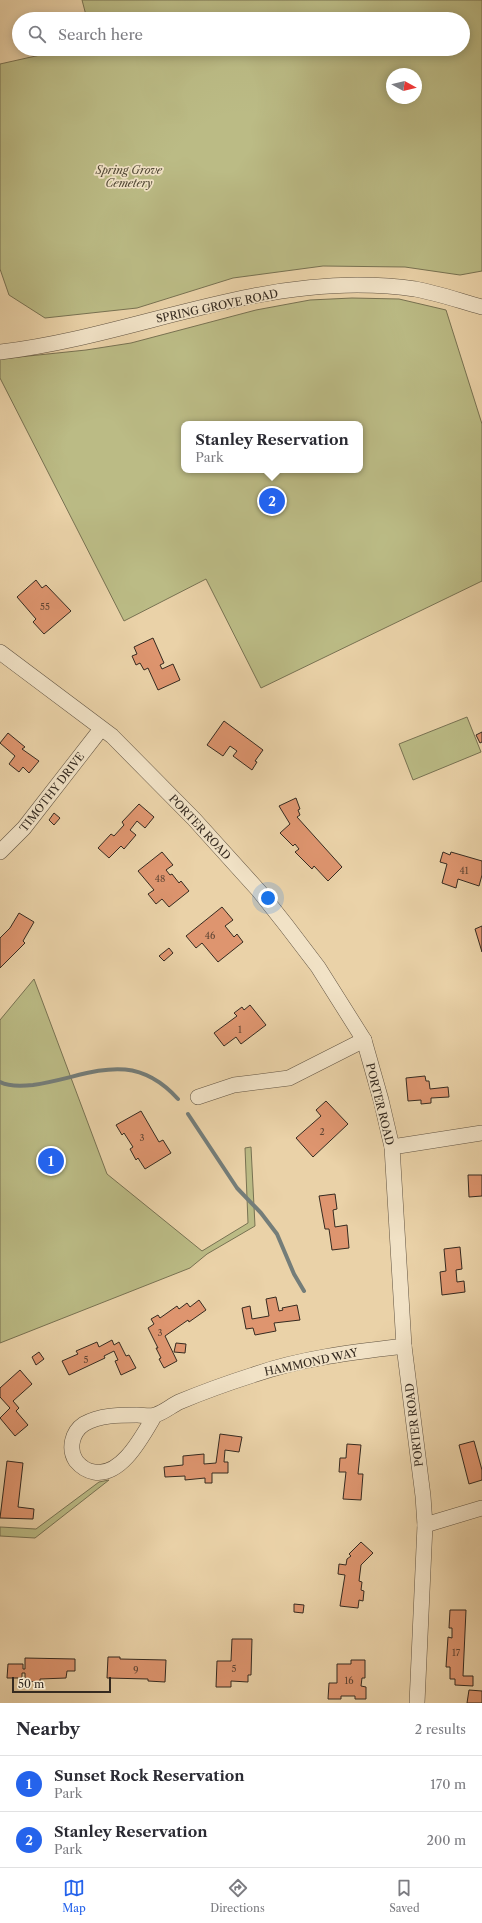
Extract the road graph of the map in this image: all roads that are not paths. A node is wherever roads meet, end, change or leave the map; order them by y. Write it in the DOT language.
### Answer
graph roads {
  1 [pos="482,307"];
  2 [pos="0,352"];
  3 [pos="0,652"];
  4 [pos="101,729"];
  5 [pos="0,852"];
  6 [pos="364,1040"];
  7 [pos="198,1097"];
  8 [pos="482,1133"];
  9 [pos="392,1147"];
  10 [pos="404,1346"];
  11 [pos="155,1415"];
  12 [pos="482,1508"];
  13 [pos="425,1525"];
  14 [pos="417,1703"];
  1 -- 2 [label="street, SPRING GROVE ROAD"];
  3 -- 4 [label="street, PORTER ROAD"];
  4 -- 5 [label="street, TIMOTHY DRIVE"];
  4 -- 6 [label="street, PORTER ROAD"];
  6 -- 7 [label="street"];
  6 -- 9 [label="street, PORTER ROAD"];
  8 -- 9 [label="street"];
  9 -- 10 [label="street, PORTER ROAD"];
  10 -- 11 [label="street, HAMMOND WAY"];
  10 -- 13 [label="street, PORTER ROAD"];
  11 -- 11 [label="street, HAMMOND WAY"];
  12 -- 13 [label="street"];
  13 -- 14 [label="street, PORTER ROAD"];
}
